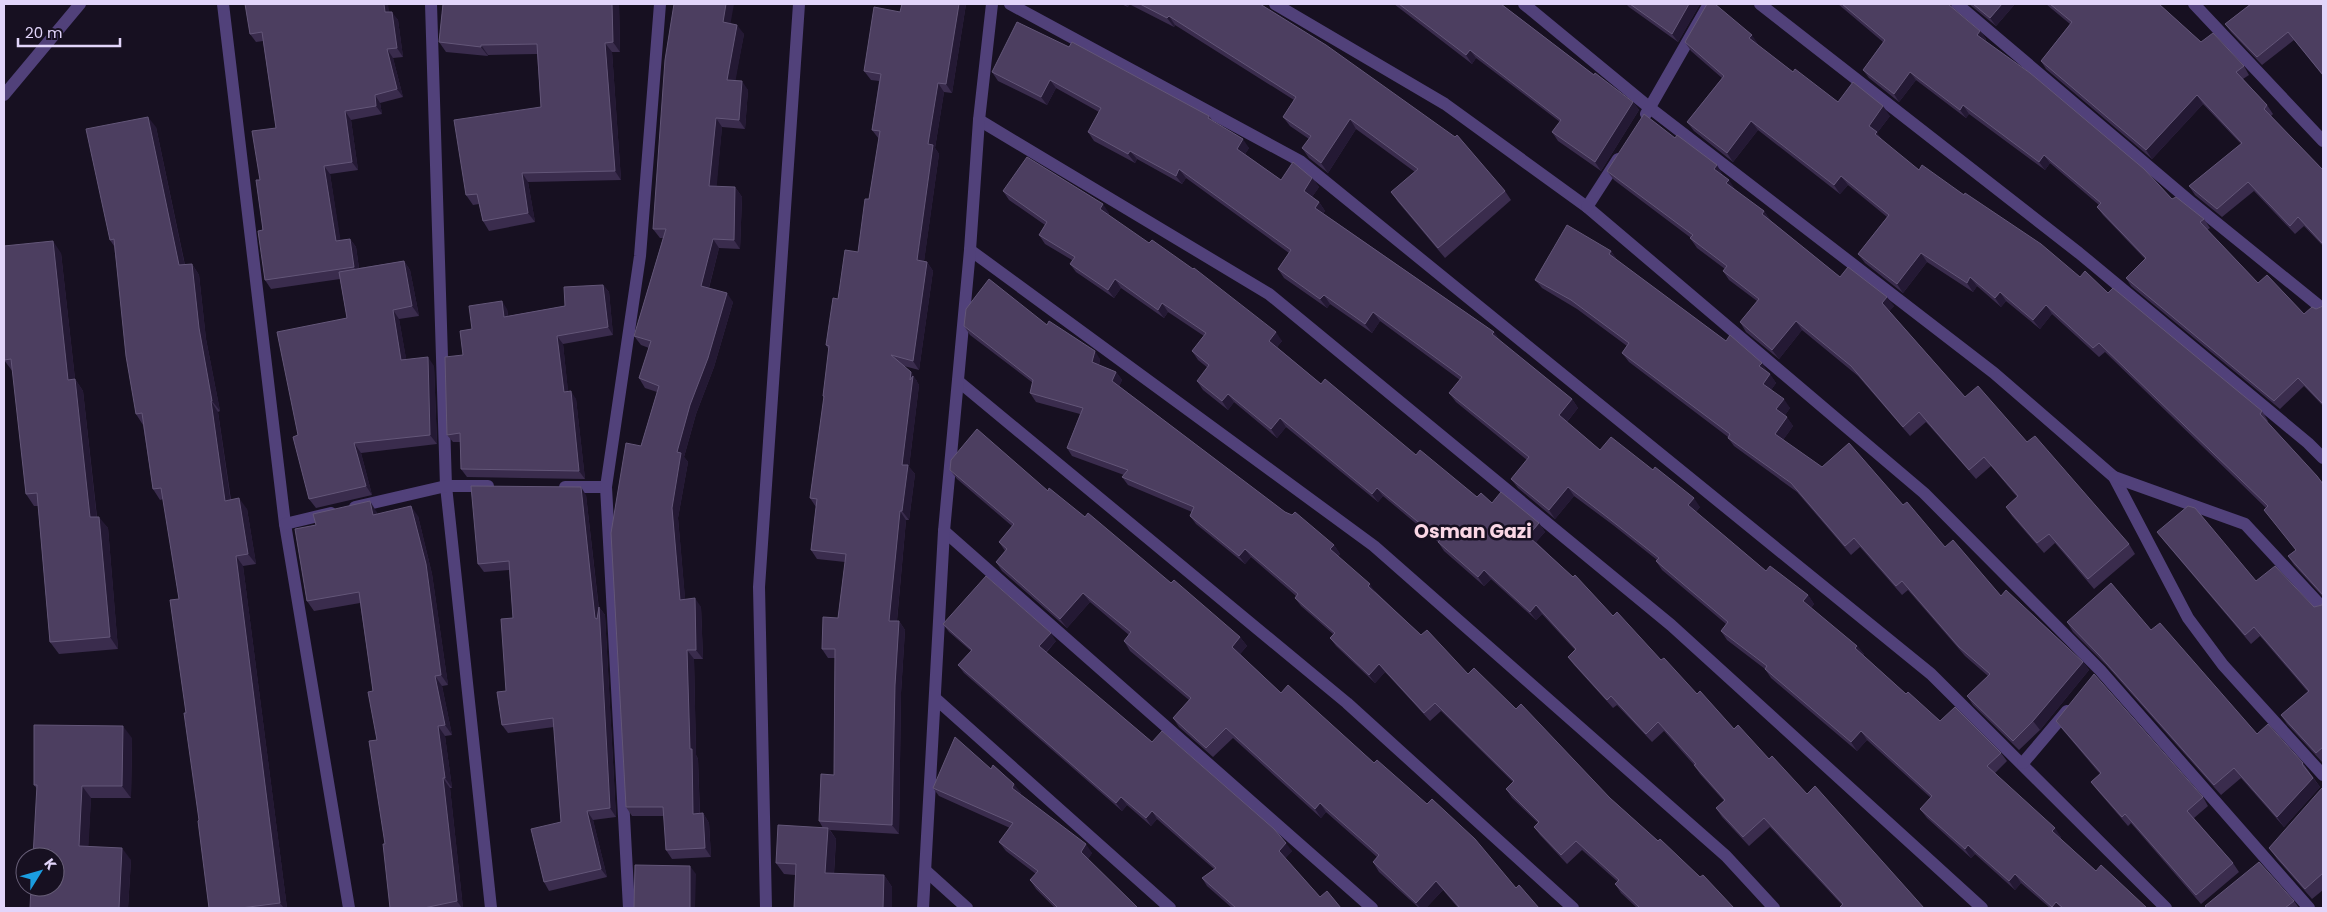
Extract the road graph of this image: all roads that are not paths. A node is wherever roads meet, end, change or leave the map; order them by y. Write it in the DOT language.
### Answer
graph roads {
  1 [pos="80,4"];
  2 [pos="223,4"];
  3 [pos="431,4"];
  4 [pos="660,4"];
  5 [pos="800,4"];
  6 [pos="992,4"];
  7 [pos="1010,4"];
  8 [pos="1275,4"];
  9 [pos="1524,4"];
  10 [pos="1710,4"];
  11 [pos="1760,4"];
  12 [pos="1957,4"];
  13 [pos="2194,4"];
  14 [pos="9,80"];
  15 [pos="4,94"];
  16 [pos="1650,108"];
  17 [pos="979,120"];
  18 [pos="1640,123"];
  19 [pos="2323,141"];
  20 [pos="1626,146"];
  21 [pos="1587,208"];
  22 [pos="970,250"];
  23 [pos="2323,309"];
  24 [pos="958,381"];
  25 [pos="2323,458"];
  26 [pos="2114,477"];
  27 [pos="446,486"];
  28 [pos="503,486"];
  29 [pos="550,487"];
  30 [pos="606,488"];
  31 [pos="285,524"];
  32 [pos="944,531"];
  33 [pos="2323,608"];
  34 [pos="936,699"];
  35 [pos="2076,699"];
  36 [pos="2023,763"];
  37 [pos="2323,775"];
  38 [pos="926,871"];
  39 [pos="349,908"];
  40 [pos="491,908"];
  41 [pos="629,908"];
  42 [pos="766,908"];
  43 [pos="923,908"];
  44 [pos="967,908"];
  45 [pos="1170,908"];
  46 [pos="1372,908"];
  47 [pos="1573,908"];
  48 [pos="1774,908"];
  49 [pos="1982,908"];
  50 [pos="2166,908"];
  51 [pos="2309,908"];
  1 -- 14 [label="street"];
  2 -- 31 [label="street"];
  3 -- 27 [label="street"];
  4 -- 30 [label="street"];
  5 -- 42 [label="street"];
  6 -- 17 [label="street"];
  7 -- 36 [label="street"];
  8 -- 21 [label="street"];
  9 -- 16 [label="street"];
  10 -- 16 [label="street"];
  11 -- 25 [label="street"];
  12 -- 23 [label="street"];
  13 -- 19 [label="street"];
  14 -- 15 [label="street"];
  16 -- 18 [label="street"];
  16 -- 26 [label="street"];
  17 -- 22 [label="street"];
  17 -- 49 [label="street"];
  20 -- 21 [label="street"];
  21 -- 51 [label="street"];
  22 -- 24 [label="street"];
  22 -- 48 [label="street"];
  24 -- 32 [label="street"];
  24 -- 47 [label="street"];
  26 -- 33 [label="street"];
  26 -- 37 [label="street"];
  27 -- 28 [label="street"];
  27 -- 31 [label="street"];
  27 -- 40 [label="street"];
  29 -- 30 [label="street"];
  30 -- 41 [label="street"];
  31 -- 39 [label="street"];
  32 -- 34 [label="street"];
  32 -- 46 [label="street"];
  34 -- 38 [label="street"];
  34 -- 45 [label="street"];
  35 -- 36 [label="street"];
  36 -- 50 [label="street"];
  38 -- 43 [label="street"];
  38 -- 44 [label="street"];
}
